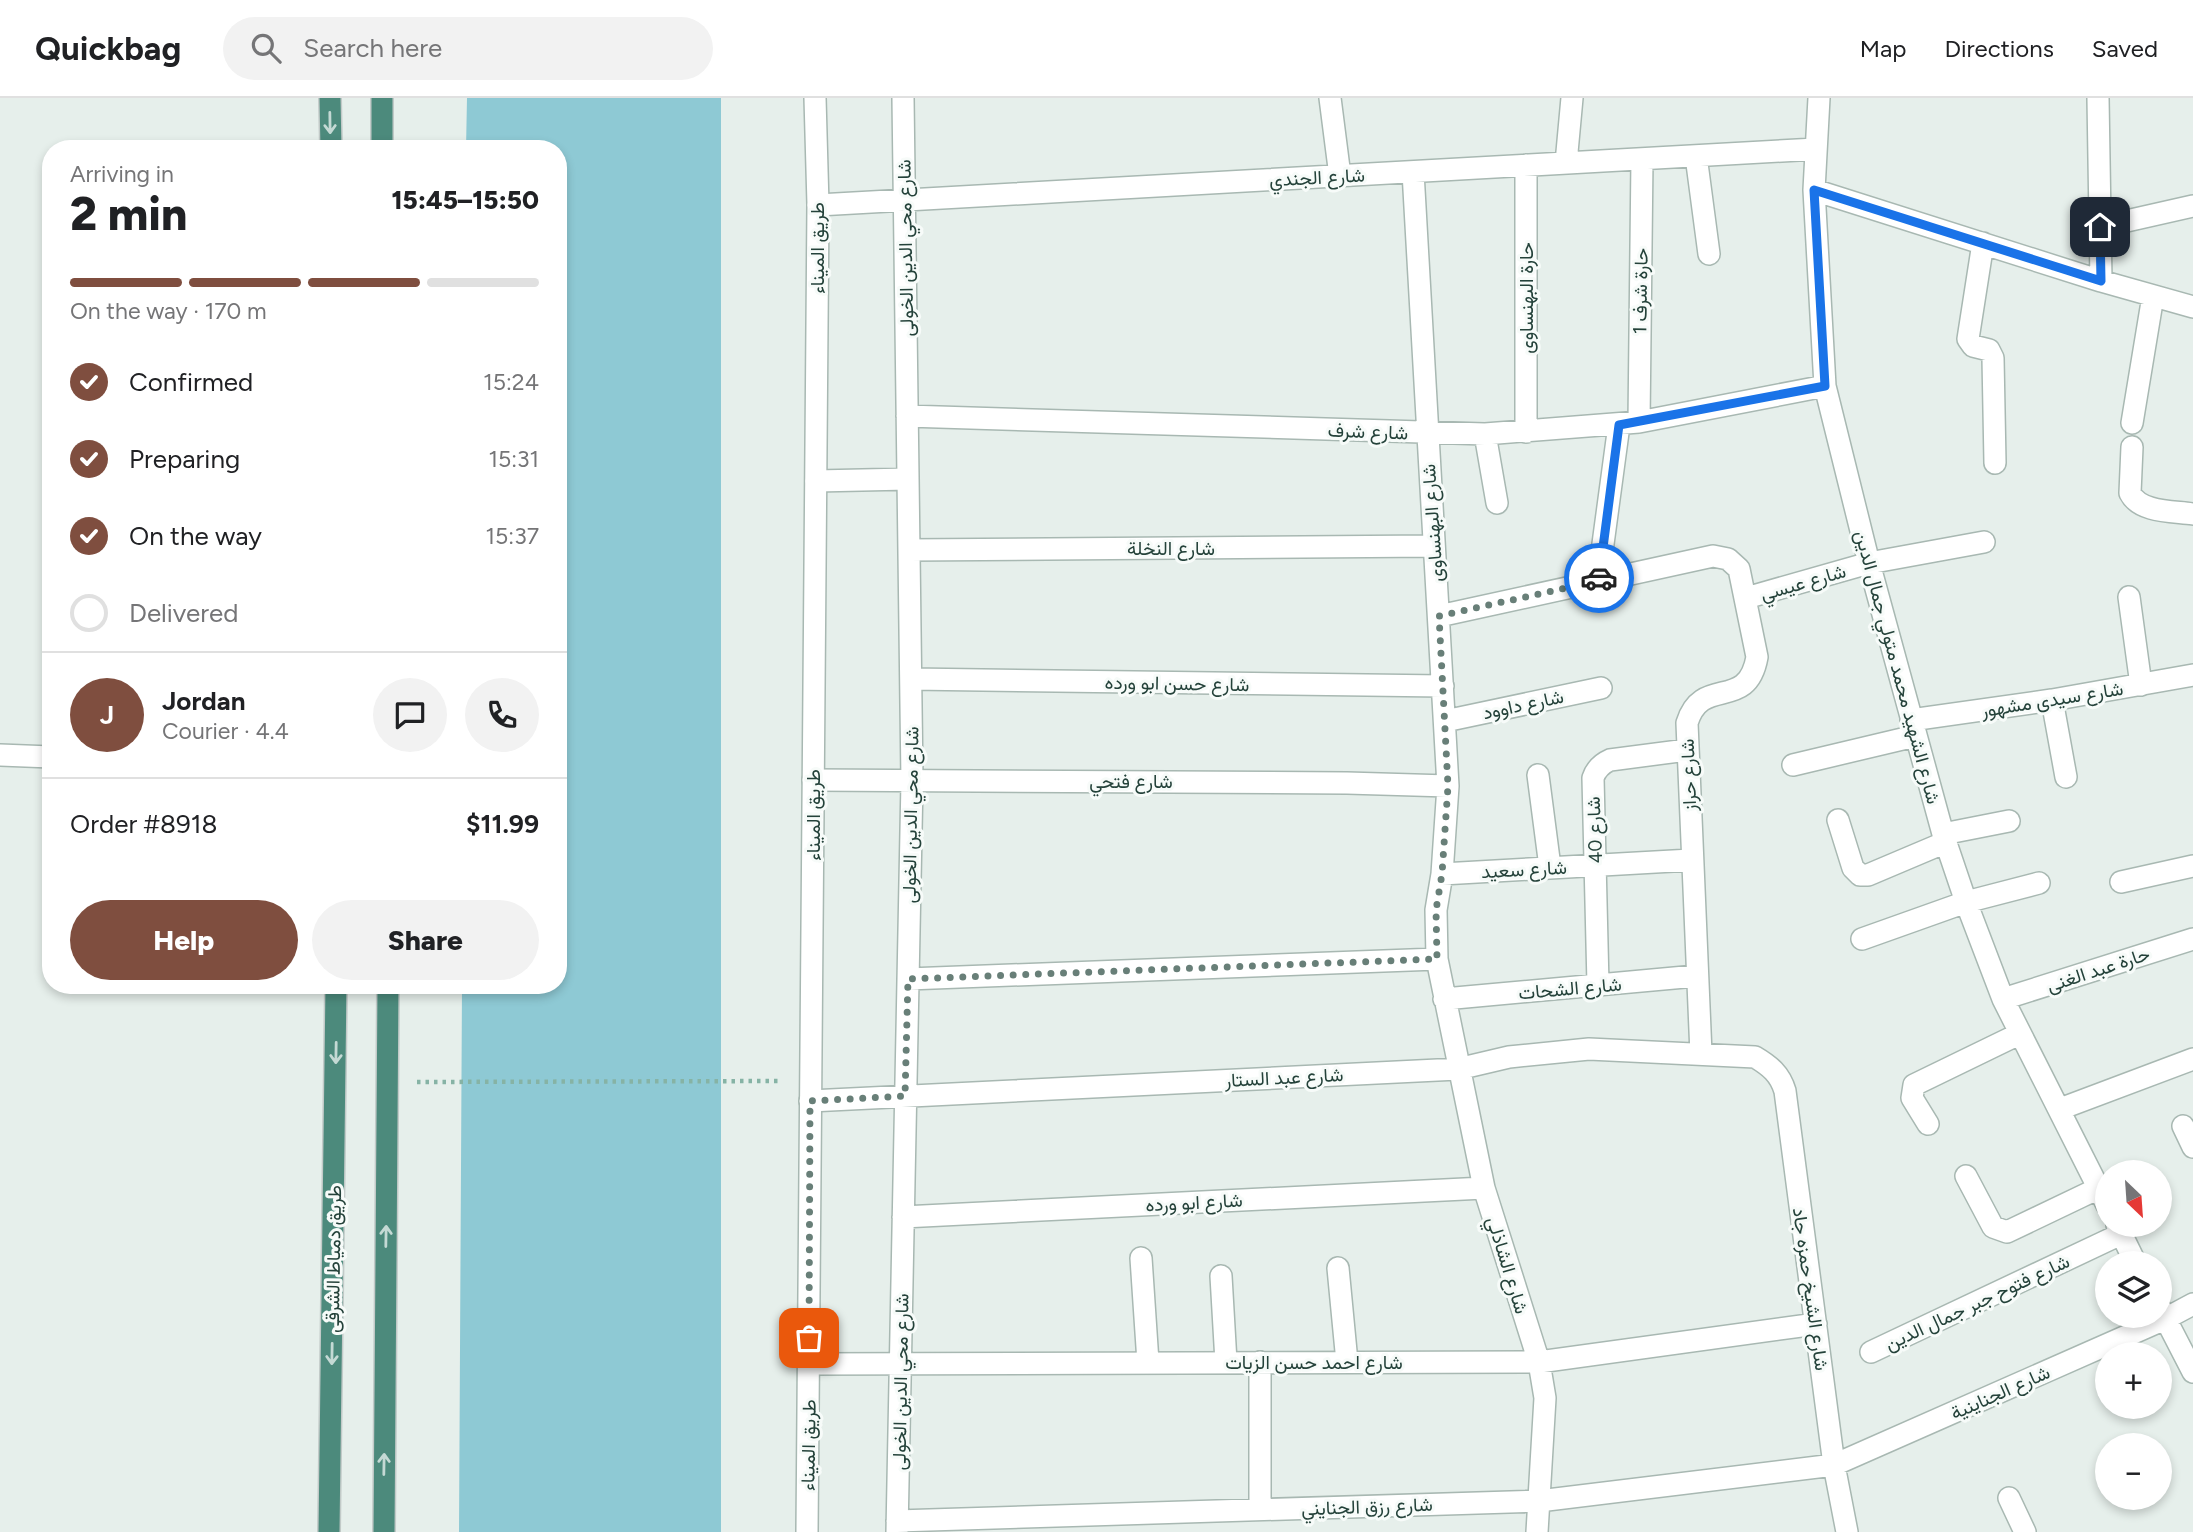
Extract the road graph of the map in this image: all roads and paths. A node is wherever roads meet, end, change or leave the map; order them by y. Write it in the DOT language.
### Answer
graph roads {
  1 [pos="330,98"];
  2 [pos="382,98"];
  3 [pos="815,98"];
  4 [pos="903,98"];
  5 [pos="1330,98"];
  6 [pos="1572,98"];
  7 [pos="1819,98"];
  8 [pos="2098,98"];
  9 [pos="331,140"];
  10 [pos="382,140"];
  11 [pos="1816,149"];
  12 [pos="1696,156"];
  13 [pos="1642,159"];
  14 [pos="1566,163"];
  15 [pos="1526,165"];
  16 [pos="1413,172"];
  17 [pos="1340,176"];
  18 [pos="1814,190"];
  19 [pos="905,200"];
  20 [pos="818,205"];
  21 [pos="2193,206"];
  22 [pos="2100,227"];
  23 [pos="1983,243"];
  24 [pos="1709,254"];
  25 [pos="2101,281"];
  26 [pos="2153,296"];
  27 [pos="2193,307"];
  28 [pos="1825,386"];
  29 [pos="907,416"];
  30 [pos="1629,423"];
  31 [pos="2132,423"];
  32 [pos="1526,432"];
  33 [pos="1426,433"];
  34 [pos="1485,434"];
  35 [pos="2132,447"];
  36 [pos="1995,463"];
  37 [pos="908,479"];
  38 [pos="816,481"];
  39 [pos="1497,503"];
  40 [pos="2193,514"];
  41 [pos="1984,542"];
  42 [pos="1434,546"];
  43 [pos="909,550"];
  44 [pos="1869,563"];
  45 [pos="1598,581"];
  46 [pos="2129,597"];
  47 [pos="1746,598"];
  48 [pos="1439,616"];
  49 [pos="2193,675"];
  50 [pos="911,679"];
  51 [pos="2141,685"];
  52 [pos="1443,686"];
  53 [pos="1601,688"];
  54 [pos="2052,700"];
  55 [pos="1445,721"];
  56 [pos="1913,728"];
  57 [pos="1687,750"];
  58 [pos="0,755"];
  59 [pos="42,757"];
  60 [pos="1793,765"];
  61 [pos="1538,775"];
  62 [pos="2066,777"];
  63 [pos="813,780"];
  64 [pos="912,780"];
  65 [pos="1448,786"];
  66 [pos="1838,820"];
  67 [pos="2009,821"];
  68 [pos="1945,838"];
  69 [pos="1691,860"];
  70 [pos="1595,866"];
  71 [pos="2193,866"];
  72 [pos="1550,867"];
  73 [pos="1442,874"];
  74 [pos="2121,882"];
  75 [pos="2039,883"];
  76 [pos="1966,902"];
  77 [pos="1862,939"];
  78 [pos="2193,939"];
  79 [pos="1437,959"];
  80 [pos="1696,976"];
  81 [pos="908,979"];
  82 [pos="1598,985"];
  83 [pos="337,994"];
  84 [pos="388,994"];
  85 [pos="1444,999"];
  86 [pos="2003,999"];
  87 [pos="2019,1034"];
  88 [pos="1701,1054"];
  89 [pos="1755,1058"];
  90 [pos="2193,1059"];
  91 [pos="1458,1069"];
  92 [pos="388,1082"];
  93 [pos="811,1091"];
  94 [pos="905,1096"];
  95 [pos="2060,1109"];
  96 [pos="1928,1124"];
  97 [pos="2183,1126"];
  98 [pos="2193,1146"];
  99 [pos="1966,1176"];
  100 [pos="2095,1180"];
  101 [pos="1484,1188"];
  102 [pos="2095,1199"];
  103 [pos="903,1217"];
  104 [pos="2103,1237"];
  105 [pos="1141,1258"];
  106 [pos="1338,1268"];
  107 [pos="1221,1276"];
  108 [pos="2193,1304"];
  109 [pos="2172,1311"];
  110 [pos="1816,1324"];
  111 [pos="2132,1328"];
  112 [pos="2170,1328"];
  113 [pos="1871,1352"];
  114 [pos="1148,1362"];
  115 [pos="1226,1362"];
  116 [pos="1260,1362"];
  117 [pos="1347,1362"];
  118 [pos="1539,1362"];
  119 [pos="900,1363"];
  120 [pos="808,1364"];
  121 [pos="2193,1371"];
  122 [pos="1835,1465"];
  123 [pos="2010,1499"];
  124 [pos="1539,1501"];
  125 [pos="1259,1509"];
  126 [pos="897,1527"];
  127 [pos="329,1532"];
  128 [pos="384,1532"];
  129 [pos="807,1532"];
  130 [pos="1537,1532"];
  131 [pos="1847,1532"];
  132 [pos="2025,1532"];
  1 -- 9 [label="highway, one-way"];
  2 -- 10 [label="highway"];
  3 -- 20 [label="street, طريق الميناء"];
  4 -- 19 [label="street, شارع محي الدين الخولى"];
  5 -- 17 [label="street"];
  6 -- 14 [label="street"];
  7 -- 11 [label="street, شارع الشهيد محمد متولي جمال الدين"];
  8 -- 22 [label="street"];
  11 -- 12 [label="street, شارع الجندي"];
  11 -- 18 [label="street, شارع الشهيد محمد متولي جمال الدين"];
  12 -- 13 [label="street, شارع الجندي"];
  12 -- 24 [label="street"];
  13 -- 14 [label="street, شارع الجندي"];
  13 -- 30 [label="street, حارة شرف 1"];
  14 -- 15 [label="street, شارع الجندي"];
  15 -- 16 [label="street, شارع الجندي"];
  15 -- 32 [label="street, حارة البهنساوى"];
  16 -- 17 [label="street, شارع الجندي"];
  16 -- 33 [label="street, شارع البهنساوى"];
  17 -- 19 [label="street, شارع الجندي"];
  18 -- 23 [label="street"];
  18 -- 28 [label="street, شارع الشهيد محمد متولي جمال الدين"];
  19 -- 20 [label="street, شارع الجندي"];
  19 -- 29 [label="street, شارع محي الدين الخولى"];
  20 -- 38 [label="street, طريق الميناء"];
  21 -- 22 [label="street"];
  22 -- 25 [label="street"];
  23 -- 25 [label="street"];
  23 -- 36 [label="street"];
  25 -- 26 [label="street"];
  26 -- 27 [label="street"];
  26 -- 31 [label="street"];
  28 -- 30 [label="street, شارع شرف"];
  28 -- 44 [label="street, شارع الشهيد محمد متولي جمال الدين"];
  29 -- 33 [label="street, شارع شرف"];
  29 -- 37 [label="street, شارع محي الدين الخولى"];
  30 -- 32 [label="street, شارع شرف"];
  30 -- 45 [label="street, حارة شرف 1"];
  32 -- 34 [label="street, شارع شرف"];
  33 -- 34 [label="street, شارع شرف"];
  33 -- 42 [label="street, شارع البهنساوى"];
  34 -- 39 [label="street"];
  35 -- 40 [label="street"];
  37 -- 38 [label="street"];
  37 -- 43 [label="street, شارع محي الدين الخولى"];
  38 -- 63 [label="street, طريق الميناء"];
  41 -- 44 [label="street, شارع عيسي"];
  42 -- 43 [label="street, شارع النخلة"];
  42 -- 48 [label="street, شارع البهنساوى"];
  43 -- 50 [label="street, شارع محي الدين الخولى"];
  44 -- 47 [label="street, شارع عيسي"];
  44 -- 56 [label="street, شارع الشهيد محمد متولي جمال الدين"];
  45 -- 47 [label="street, شارع حراز"];
  45 -- 48 [label="street"];
  46 -- 51 [label="street"];
  47 -- 57 [label="street, شارع حراز"];
  48 -- 52 [label="street, شارع البهنساوى"];
  49 -- 51 [label="street, شارع سيدى مشهور"];
  50 -- 52 [label="street, شارع حسن ابو ورده"];
  50 -- 64 [label="street, شارع محي الدين الخولى"];
  51 -- 54 [label="street, شارع سيدى مشهور"];
  52 -- 55 [label="street, شارع البهنساوى"];
  53 -- 55 [label="street, شارع داوود"];
  54 -- 56 [label="street, شارع سيدى مشهور"];
  54 -- 62 [label="street"];
  55 -- 65 [label="street, شارع البهنساوى"];
  56 -- 60 [label="street, شارع سيدى مشهور"];
  56 -- 68 [label="street, شارع الشهيد محمد متولي جمال الدين"];
  57 -- 69 [label="street, شارع حراز"];
  57 -- 70 [label="street, شارع 40"];
  58 -- 59 [label="street"];
  61 -- 72 [label="street"];
  63 -- 64 [label="street, شارع فتحي"];
  63 -- 93 [label="street, طريق الميناء"];
  64 -- 65 [label="street, شارع فتحي"];
  64 -- 81 [label="street, شارع محي الدين الخولى"];
  65 -- 73 [label="street, شارع البهنساوى"];
  66 -- 68 [label="street"];
  67 -- 68 [label="street"];
  68 -- 76 [label="street, شارع الشهيد محمد متولي جمال الدين"];
  69 -- 70 [label="street, شارع سعيد"];
  69 -- 80 [label="street, شارع حراز"];
  70 -- 72 [label="street, شارع سعيد"];
  70 -- 82 [label="street, شارع 40"];
  71 -- 74 [label="street"];
  72 -- 73 [label="street, شارع سعيد"];
  73 -- 79 [label="street, شارع البهنساوى"];
  75 -- 76 [label="street"];
  76 -- 77 [label="street"];
  76 -- 86 [label="street, شارع الشهيد محمد متولي جمال الدين"];
  78 -- 86 [label="street, حارة عبد الغنى"];
  79 -- 81 [label="street"];
  79 -- 85 [label="street, شارع البهنساوى"];
  80 -- 82 [label="street, شارع الشحات"];
  80 -- 88 [label="street, شارع حراز"];
  81 -- 94 [label="street, شارع محي الدين الخولى"];
  82 -- 85 [label="street, شارع الشحات"];
  83 -- 127 [label="highway, طريق دمياط الشرقى, one-way"];
  84 -- 92 [label="highway"];
  85 -- 91 [label="street, شارع الشاذلي"];
  86 -- 87 [label="street, شارع الشهيد محمد متولي جمال الدين"];
  87 -- 95 [label="street, شارع الشهيد محمد متولي جمال الدين"];
  87 -- 96 [label="street"];
  88 -- 89 [label="street, شارع عبد الستار"];
  88 -- 91 [label="street, شارع عبد الستار"];
  89 -- 110 [label="street, شارع الشيخ حمزه جاد"];
  90 -- 95 [label="street"];
  91 -- 94 [label="street, شارع عبد الستار"];
  91 -- 101 [label="street, شارع الشاذلي"];
  92 -- 93 [label="path"];
  128 -- 92 [label="highway, one-way"];
  93 -- 94 [label="street, شارع عبد الستار"];
  93 -- 120 [label="street, طريق الميناء"];
  94 -- 103 [label="street, شارع محي الدين الخولى"];
  95 -- 100 [label="street, شارع الشهيد محمد متولي جمال الدين"];
  97 -- 98 [label="street"];
  99 -- 102 [label="street"];
  101 -- 103 [label="street, شارع ابو ورده"];
  101 -- 118 [label="street, شارع الشاذلي"];
  103 -- 119 [label="street, شارع محي الدين الخولى"];
  104 -- 113 [label="street, شارع فتوح جبر جمال الدين"];
  105 -- 114 [label="street"];
  106 -- 117 [label="street"];
  107 -- 115 [label="street"];
  108 -- 109 [label="street, شارع الجناينية"];
  110 -- 118 [label="street, شارع احمد حسن الزيات"];
  110 -- 122 [label="street, شارع الشيخ حمزه جاد"];
  111 -- 122 [label="street, شارع الجناينية"];
  112 -- 121 [label="street"];
  114 -- 115 [label="street, شارع احمد حسن الزيات"];
  114 -- 119 [label="street, شارع احمد حسن الزيات"];
  115 -- 116 [label="street, شارع احمد حسن الزيات"];
  116 -- 117 [label="street, شارع احمد حسن الزيات"];
  116 -- 125 [label="street"];
  117 -- 118 [label="street, شارع احمد حسن الزيات"];
  118 -- 124 [label="street, شارع الشاذلي"];
  119 -- 120 [label="street, شارع احمد حسن الزيات"];
  119 -- 126 [label="street, شارع محي الدين الخولى"];
  120 -- 129 [label="street, طريق الميناء"];
  122 -- 124 [label="street, شارع رزق الجنايني"];
  122 -- 131 [label="street, شارع الشيخ حمزه جاد"];
  123 -- 132 [label="street"];
  124 -- 125 [label="street, شارع رزق الجنايني"];
  124 -- 130 [label="street, شارع الشاذلي"];
  125 -- 126 [label="street, شارع رزق الجنايني"];
}
